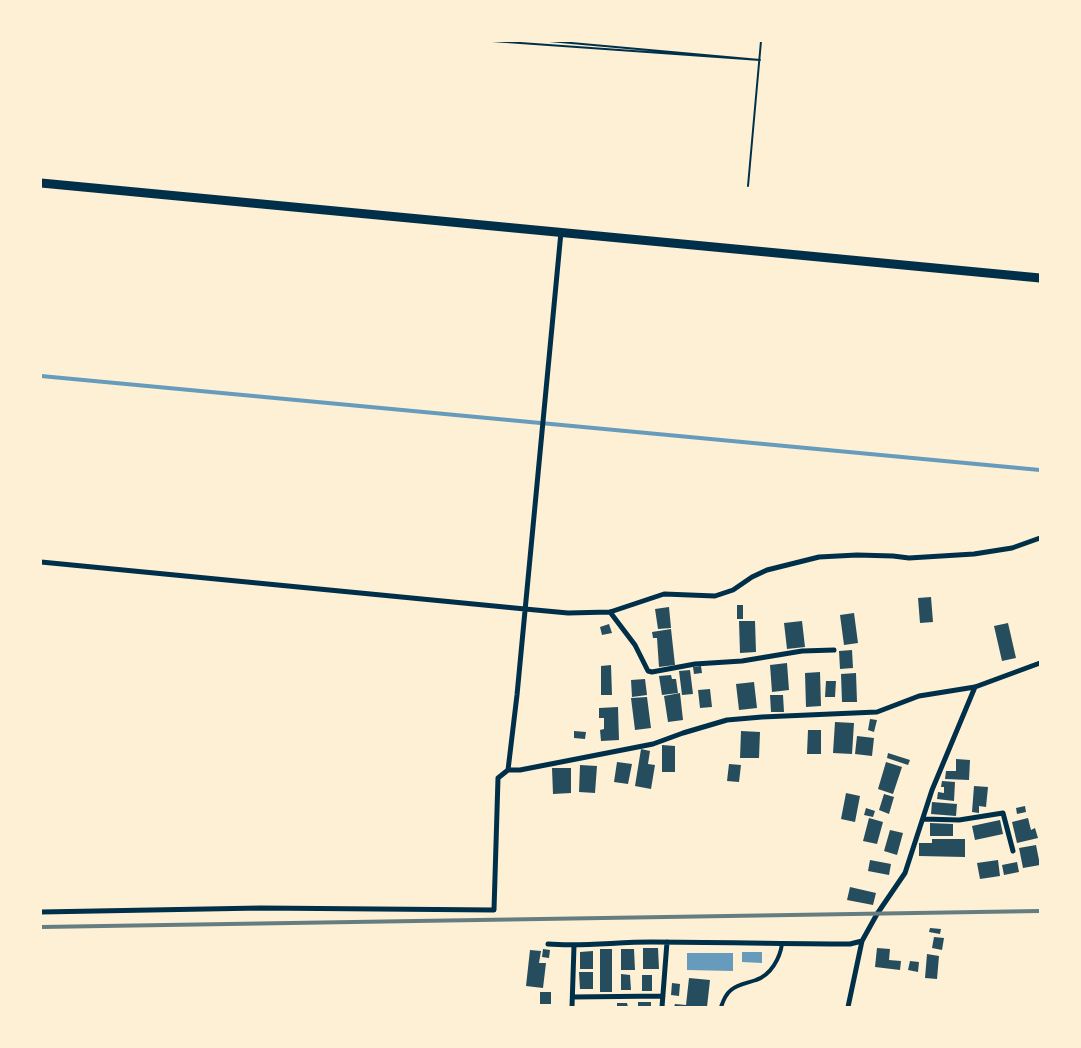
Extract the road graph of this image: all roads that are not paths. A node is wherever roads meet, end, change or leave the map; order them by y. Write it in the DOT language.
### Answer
graph roads {
  1 [pos="41,183"];
  2 [pos="561,232"];
  3 [pos="1040,278"];
  4 [pos="1040,538"];
  5 [pos="41,562"];
  6 [pos="525,609"];
  7 [pos="610,612"];
  8 [pos="834,650"];
  9 [pos="1039,663"];
  10 [pos="975,686"];
  11 [pos="508,770"];
  12 [pos="924,819"];
  13 [pos="1013,851"];
  14 [pos="41,912"];
  15 [pos="667,942"];
  16 [pos="862,942"];
  17 [pos="548,944"];
  18 [pos="782,944"];
  19 [pos="574,946"];
  20 [pos="663,996"];
  21 [pos="573,997"];
  22 [pos="572,1007"];
  23 [pos="662,1007"];
  24 [pos="721,1007"];
  25 [pos="848,1007"];
  1 -- 2 [label="street"];
  2 -- 3 [label="street"];
  2 -- 6 [label="street"];
  4 -- 7 [label="street"];
  5 -- 6 [label="street"];
  6 -- 7 [label="street"];
  6 -- 11 [label="street"];
  7 -- 8 [label="street"];
  9 -- 10 [label="street"];
  10 -- 11 [label="street"];
  10 -- 12 [label="street"];
  11 -- 14 [label="street"];
  12 -- 13 [label="street"];
  12 -- 16 [label="street"];
  15 -- 18 [label="street"];
  15 -- 19 [label="street"];
  15 -- 20 [label="street"];
  16 -- 18 [label="street"];
  16 -- 25 [label="street"];
  17 -- 19 [label="street"];
  18 -- 24 [label="lane"];
  19 -- 21 [label="street"];
  20 -- 21 [label="street"];
  20 -- 23 [label="street"];
  21 -- 22 [label="street"];
}
